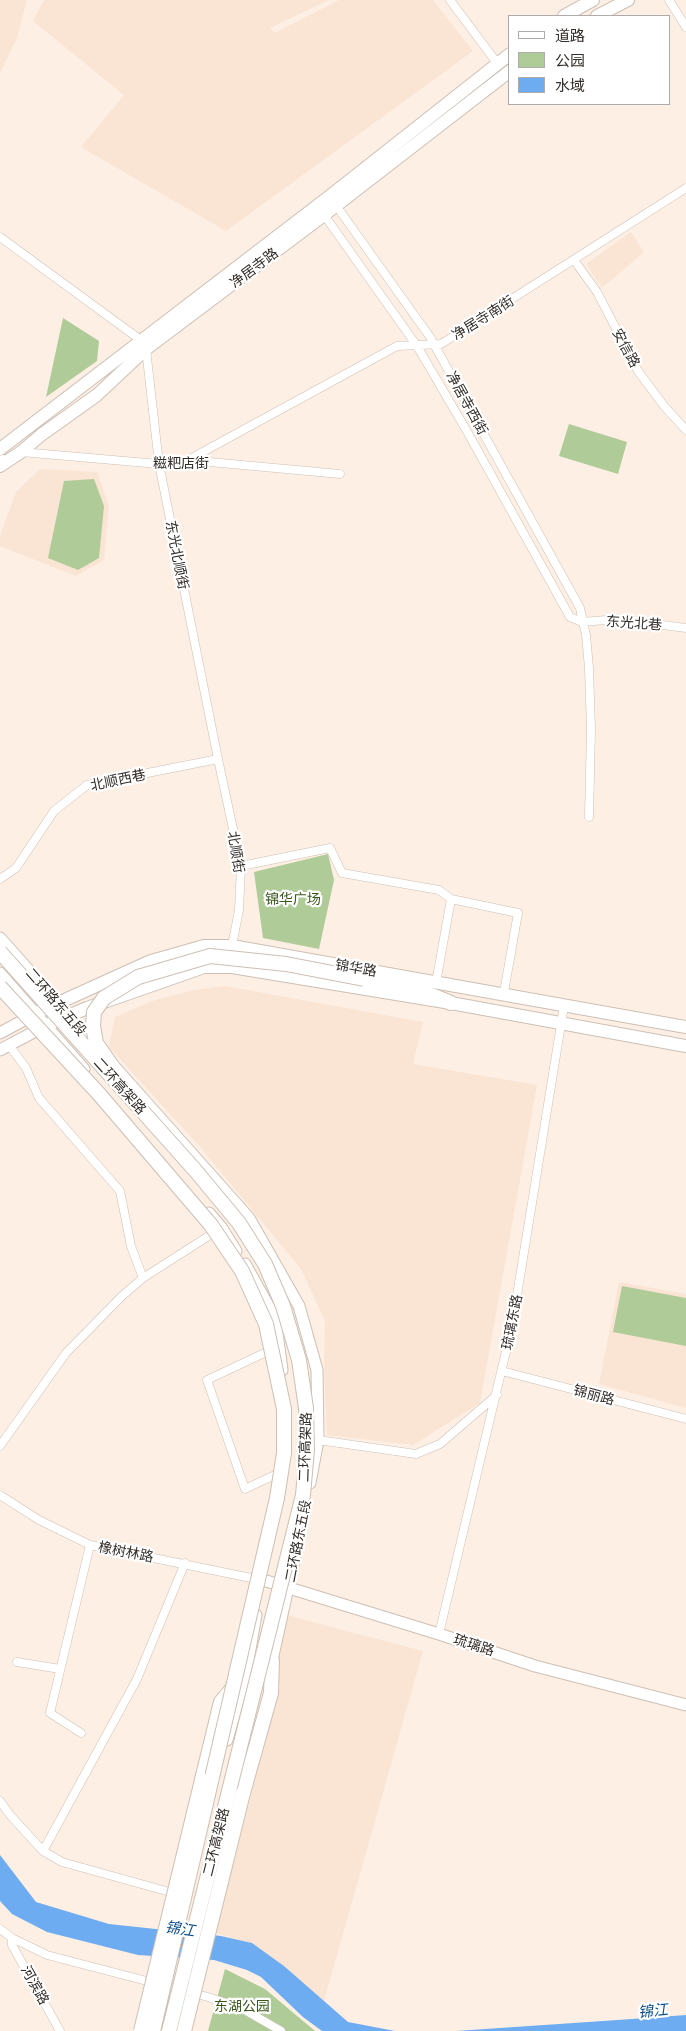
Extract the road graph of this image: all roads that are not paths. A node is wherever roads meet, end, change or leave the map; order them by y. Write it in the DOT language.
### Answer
graph roads {
  1 [pos="450,0"];
  2 [pos="593,0"];
  3 [pos="628,0"];
  4 [pos="669,0"];
  5 [pos="566,15"];
  6 [pos="598,15"];
  7 [pos="686,27"];
  8 [pos="508,55"];
  9 [pos="497,62"];
  10 [pos="508,71"];
  11 [pos="686,188"];
  12 [pos="333,201"];
  13 [pos="321,210"];
  14 [pos="0,237"];
  15 [pos="574,260"];
  16 [pos="144,345"];
  17 [pos="434,345"];
  18 [pos="417,346"];
  19 [pos="686,430"];
  20 [pos="21,452"];
  21 [pos="1,460"];
  22 [pos="188,460"];
  23 [pos="159,464"];
  24 [pos="340,474"];
  25 [pos="582,622"];
  26 [pos="686,628"];
  27 [pos="218,759"];
  28 [pos="589,817"];
  29 [pos="241,866"];
  30 [pos="0,879"];
  31 [pos="451,899"];
  32 [pos="0,938"];
  33 [pos="232,946"];
  34 [pos="0,952"];
  35 [pos="0,974"];
  36 [pos="436,983"];
  37 [pos="0,986"];
  38 [pos="504,992"];
  39 [pos="57,1004"];
  40 [pos="452,1004"];
  41 [pos="564,1006"];
  42 [pos="36,1013"];
  43 [pos="69,1017"];
  44 [pos="562,1024"];
  45 [pos="47,1025"];
  46 [pos="686,1028"];
  47 [pos="0,1034"];
  48 [pos="686,1046"];
  49 [pos="5,1048"];
  50 [pos="194,1170"];
  51 [pos="221,1227"];
  52 [pos="143,1278"];
  53 [pos="279,1346"];
  54 [pos="502,1371"];
  55 [pos="497,1395"];
  56 [pos="686,1419"];
  57 [pos="318,1440"];
  58 [pos="0,1446"];
  59 [pos="286,1470"];
  60 [pos="0,1495"];
  61 [pos="90,1545"];
  62 [pos="185,1563"];
  63 [pos="263,1580"];
  64 [pos="288,1588"];
  65 [pos="439,1634"];
  66 [pos="272,1660"];
  67 [pos="17,1662"];
  68 [pos="60,1669"];
  69 [pos="246,1672"];
  70 [pos="686,1705"];
  71 [pos="81,1733"];
  72 [pos="0,1801"];
  73 [pos="43,1851"];
  74 [pos="181,1895"];
  75 [pos="0,1929"];
  76 [pos="12,1938"];
  77 [pos="160,1984"];
  78 [pos="187,1990"];
  79 [pos="60,2031"];
  80 [pos="141,2031"];
  81 [pos="148,2031"];
  82 [pos="153,2031"];
  83 [pos="169,2031"];
  84 [pos="178,2031"];
  85 [pos="184,2031"];
  86 [pos="281,2031"];
  1 -- 9 [label="street"];
  2 -- 5 [label="main road"];
  3 -- 6 [label="main road"];
  4 -- 7 [label="street"];
  8 -- 9 [label="main road, 净居寺路"];
  9 -- 12 [label="main road, 净居寺路"];
  10 -- 12 [label="main road, 净居寺路"];
  11 -- 15 [label="street, 净居寺南街"];
  12 -- 13 [label="main road, 净居寺路"];
  12 -- 17 [label="street, 净居寺西街"];
  13 -- 16 [label="main road, 净居寺路"];
  13 -- 18 [label="street, 净居寺西街"];
  14 -- 16 [label="street"];
  15 -- 17 [label="street, 净居寺南街"];
  15 -- 19 [label="street, 安信路"];
  16 -- 20 [label="main road, 净居寺路"];
  16 -- 21 [label="main road, 净居寺路"];
  16 -- 23 [label="street, 东光北顺街"];
  17 -- 18 [label="street, 净居寺南街"];
  17 -- 25 [label="street, 净居寺西街"];
  18 -- 22 [label="street, 净居寺南街"];
  18 -- 25 [label="street, 净居寺西街"];
  20 -- 21 [label="main road, 净居寺路"];
  20 -- 23 [label="street, 糍粑店街"];
  22 -- 23 [label="street, 糍粑店街"];
  22 -- 24 [label="street, 糍粑店街"];
  23 -- 27 [label="street, 东光北顺街"];
  25 -- 26 [label="street, 东光北巷"];
  25 -- 28 [label="street, 净居寺西街"];
  27 -- 29 [label="street, 北顺街"];
  27 -- 30 [label="street, 北顺西巷"];
  29 -- 31 [label="street"];
  29 -- 33 [label="street, 北顺街"];
  31 -- 36 [label="street"];
  31 -- 38 [label="street"];
  32 -- 39 [label="main road, 二环路东五段"];
  33 -- 36 [label="main road, 锦华路"];
  33 -- 39 [label="main road, 锦华路"];
  34 -- 50 [label="highway, 二环高架路, bridge"];
  35 -- 42 [label="main road, 二环路东五段"];
  36 -- 41 [label="main road, 锦华路"];
  37 -- 82 [label="highway, 二环高架路, bridge"];
  39 -- 42 [label="main road, 锦华路"];
  39 -- 43 [label="main road, 二环路东五段"];
  40 -- 43 [label="main road, 锦华路"];
  40 -- 44 [label="main road, 锦华路"];
  40 -- 50 [label="highway, bridge"];
  41 -- 44 [label="street, 琉璃东路"];
  41 -- 46 [label="main road, 锦华路"];
  42 -- 45 [label="main road, 二环路东五段"];
  42 -- 47 [label="main road"];
  43 -- 45 [label="main road, 锦华路"];
  43 -- 57 [label="main road, 二环路东五段"];
  44 -- 48 [label="main road, 锦华路"];
  44 -- 54 [label="street, 琉璃东路"];
  45 -- 49 [label="main road"];
  45 -- 51 [label="main road, 二环路东五段"];
  49 -- 52 [label="street"];
  50 -- 83 [label="highway, 二环高架路, bridge"];
  51 -- 52 [label="street"];
  51 -- 53 [label="main road, 二环路东五段"];
  52 -- 58 [label="street"];
  53 -- 59 [label="main road, 二环路东五段"];
  53 -- 59 [label="street"];
  54 -- 55 [label="street, 琉璃东路"];
  54 -- 56 [label="street, 锦丽路"];
  55 -- 57 [label="street"];
  55 -- 65 [label="street, 琉璃东路"];
  57 -- 64 [label="main road, 二环路东五段"];
  59 -- 63 [label="main road, 二环路东五段"];
  60 -- 61 [label="street, 橡树林路"];
  61 -- 62 [label="street, 橡树林路"];
  61 -- 68 [label="street"];
  62 -- 63 [label="street, 橡树林路"];
  62 -- 73 [label="street"];
  63 -- 64 [label="main road, 琉璃路"];
  63 -- 69 [label="main road, 二环路东五段"];
  64 -- 65 [label="main road, 琉璃路"];
  64 -- 66 [label="main road, 二环路东五段"];
  65 -- 70 [label="main road, 琉璃路"];
  66 -- 78 [label="main road, 二环路东五段, bridge"];
  66 -- 85 [label="highway, bridge"];
  67 -- 68 [label="street"];
  68 -- 71 [label="street"];
  69 -- 74 [label="main road, 二环路东五段"];
  69 -- 80 [label="highway, bridge"];
  72 -- 73 [label="street"];
  73 -- 74 [label="street"];
  74 -- 77 [label="main road, 二环路东五段"];
  75 -- 76 [label="street"];
  76 -- 77 [label="street"];
  76 -- 79 [label="street, 河滨路"];
  77 -- 78 [label="street"];
  77 -- 81 [label="main road, 二环路东五段"];
  78 -- 84 [label="main road, 二环路东五段"];
  78 -- 86 [label="street"];
}
